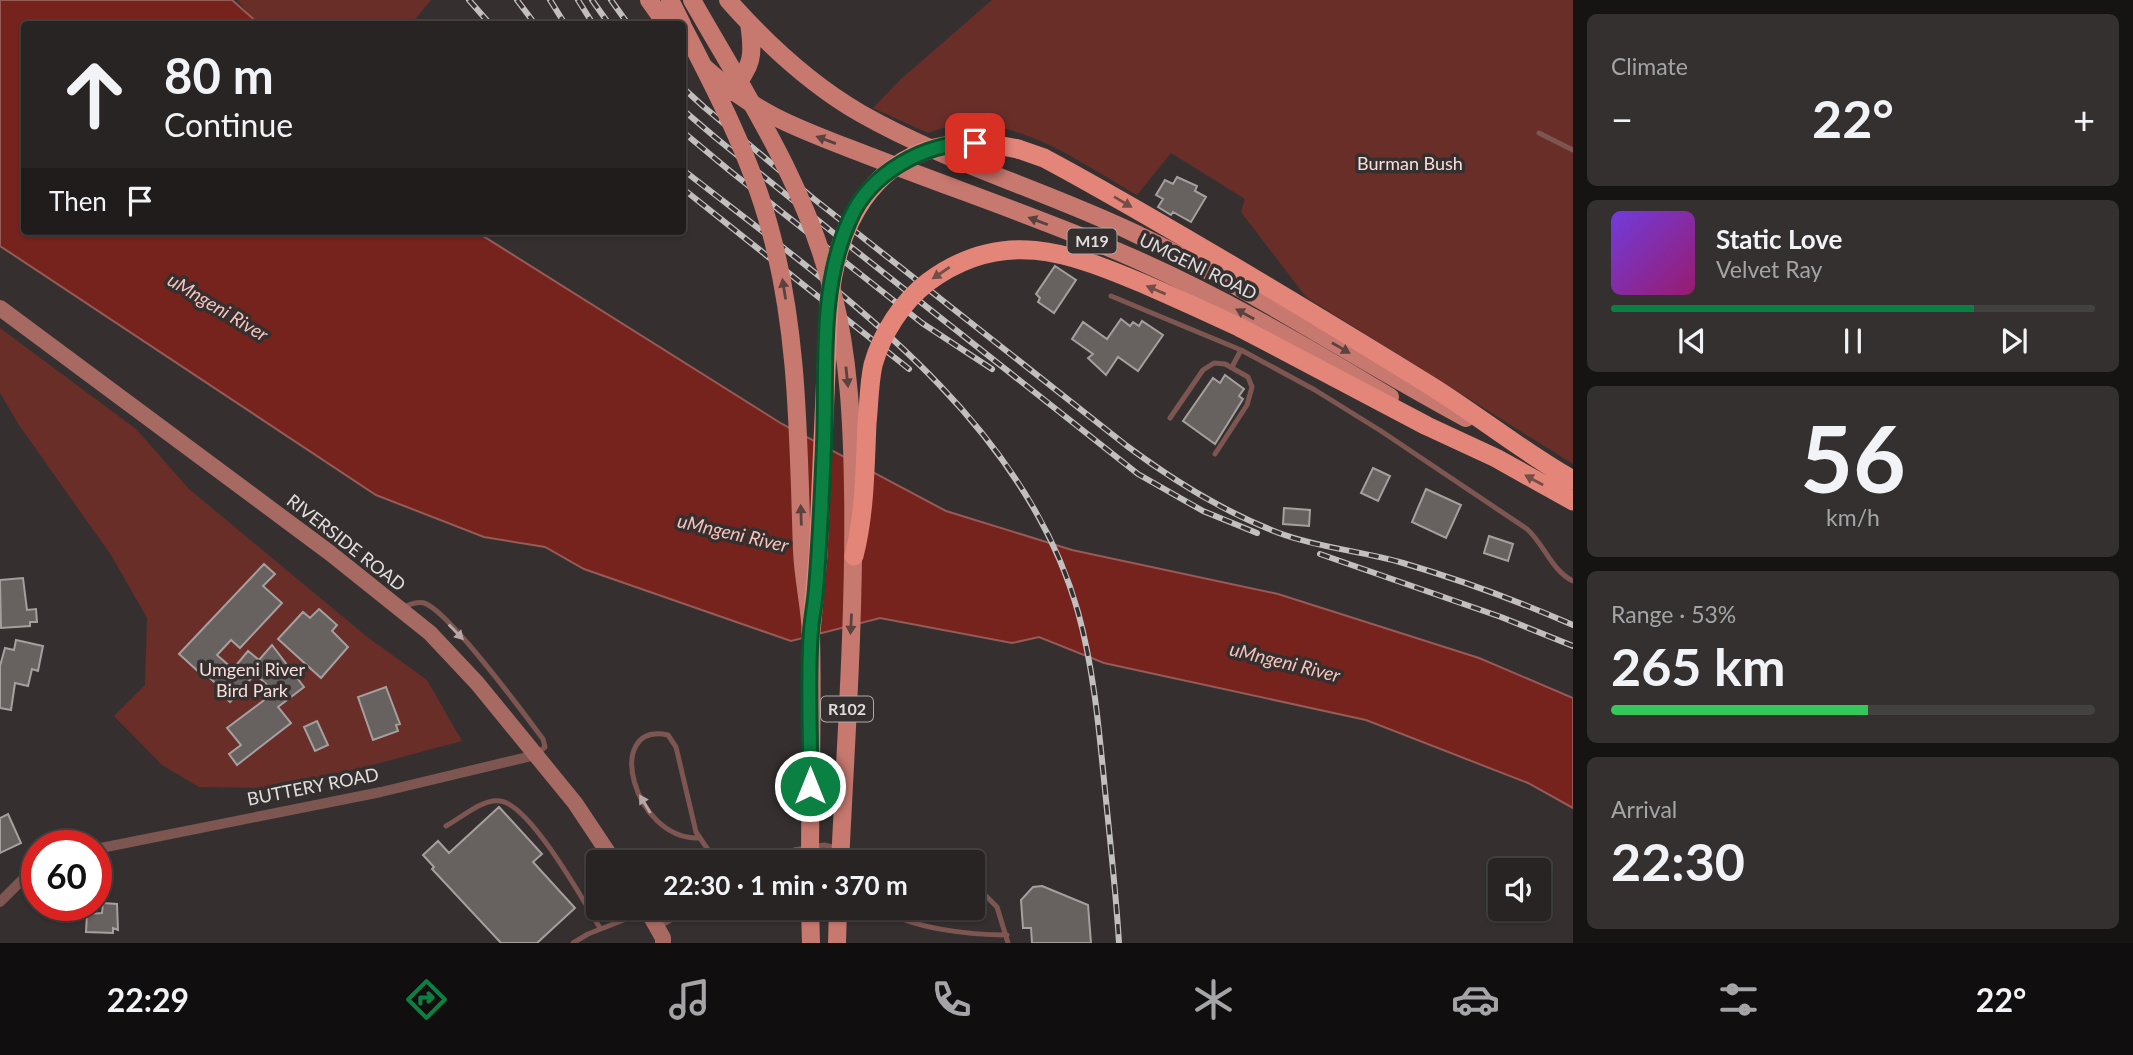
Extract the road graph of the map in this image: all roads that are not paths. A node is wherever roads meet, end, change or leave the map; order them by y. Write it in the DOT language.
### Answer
graph roads {
  1 [pos="649,0"];
  2 [pos="670,0"];
  3 [pos="692,0"];
  4 [pos="728,0"];
  5 [pos="664,21"];
  6 [pos="680,21"];
  7 [pos="748,23"];
  8 [pos="686,33"];
  9 [pos="686,49"];
  10 [pos="731,92"];
  11 [pos="1539,133"];
  12 [pos="1573,150"];
  13 [pos="1111,296"];
  14 [pos="0,308"];
  15 [pos="1241,350"];
  16 [pos="1232,368"];
  17 [pos="1170,418"];
  18 [pos="1505,439"];
  19 [pos="1215,454"];
  20 [pos="1496,458"];
  21 [pos="1573,481"];
  22 [pos="1573,501"];
  23 [pos="854,556"];
  24 [pos="1573,580"];
  25 [pos="811,632"];
  26 [pos="536,755"];
  27 [pos="446,826"];
  28 [pos="699,838"];
  29 [pos="112,846"];
  30 [pos="606,850"];
  31 [pos="707,850"];
  32 [pos="798,850"];
  33 [pos="810,850"];
  34 [pos="841,850"];
  35 [pos="852,850"];
  36 [pos="21,881"];
  37 [pos="985,895"];
  38 [pos="0,902"];
  39 [pos="620,920"];
  40 [pos="653,920"];
  41 [pos="680,920"];
  42 [pos="810,920"];
  43 [pos="838,920"];
  44 [pos="909,920"];
  45 [pos="600,928"];
  46 [pos="1007,935"];
  47 [pos="663,938"];
  48 [pos="573,943"];
  49 [pos="811,943"];
  50 [pos="837,943"];
  51 [pos="1008,943"];
  1 -- 5 [label="main road"];
  2 -- 6 [label="main road"];
  3 -- 23 [label="main road, one-way, bridge"];
  4 -- 7 [label="main road, UMGENI ROAD / M19"];
  7 -- 10 [label="main road"];
  7 -- 18 [label="main road, UMGENI ROAD / M19, one-way"];
  25 -- 8 [label="main road, one-way, bridge"];
  9 -- 10 [label="main road, UMGENI ROAD / M19"];
  20 -- 10 [label="main road, UMGENI ROAD / M19, one-way"];
  11 -- 12 [label="lane"];
  13 -- 15 [label="lane"];
  14 -- 26 [label="main road, RIVERSIDE ROAD"];
  15 -- 16 [label="lane"];
  15 -- 24 [label="lane"];
  16 -- 17 [label="lane"];
  16 -- 19 [label="lane"];
  18 -- 21 [label="highway, UMGENI ROAD / M19"];
  25 -- 18 [label="highway, one-way, bridge"];
  22 -- 20 [label="highway, UMGENI ROAD / M19, one-way"];
  20 -- 23 [label="highway, one-way, bridge"];
  23 -- 34 [label="main road, R102, one-way, bridge"];
  25 -- 33 [label="main road, R102, bridge"];
  26 -- 29 [label="street, BUTTERY ROAD"];
  26 -- 30 [label="main road, RIVERSIDE ROAD"];
  27 -- 45 [label="lane"];
  28 -- 28 [label="lane, one-way"];
  28 -- 31 [label="lane"];
  32 -- 35 [label="lane"];
  36 -- 38 [label="street"];
  37 -- 46 [label="lane"];
  39 -- 45 [label="lane"];
  40 -- 47 [label="main road"];
  41 -- 47 [label="lane"];
  42 -- 49 [label="main road"];
  43 -- 50 [label="main road"];
  44 -- 46 [label="lane"];
  45 -- 48 [label="lane"];
  46 -- 51 [label="lane"];
}
